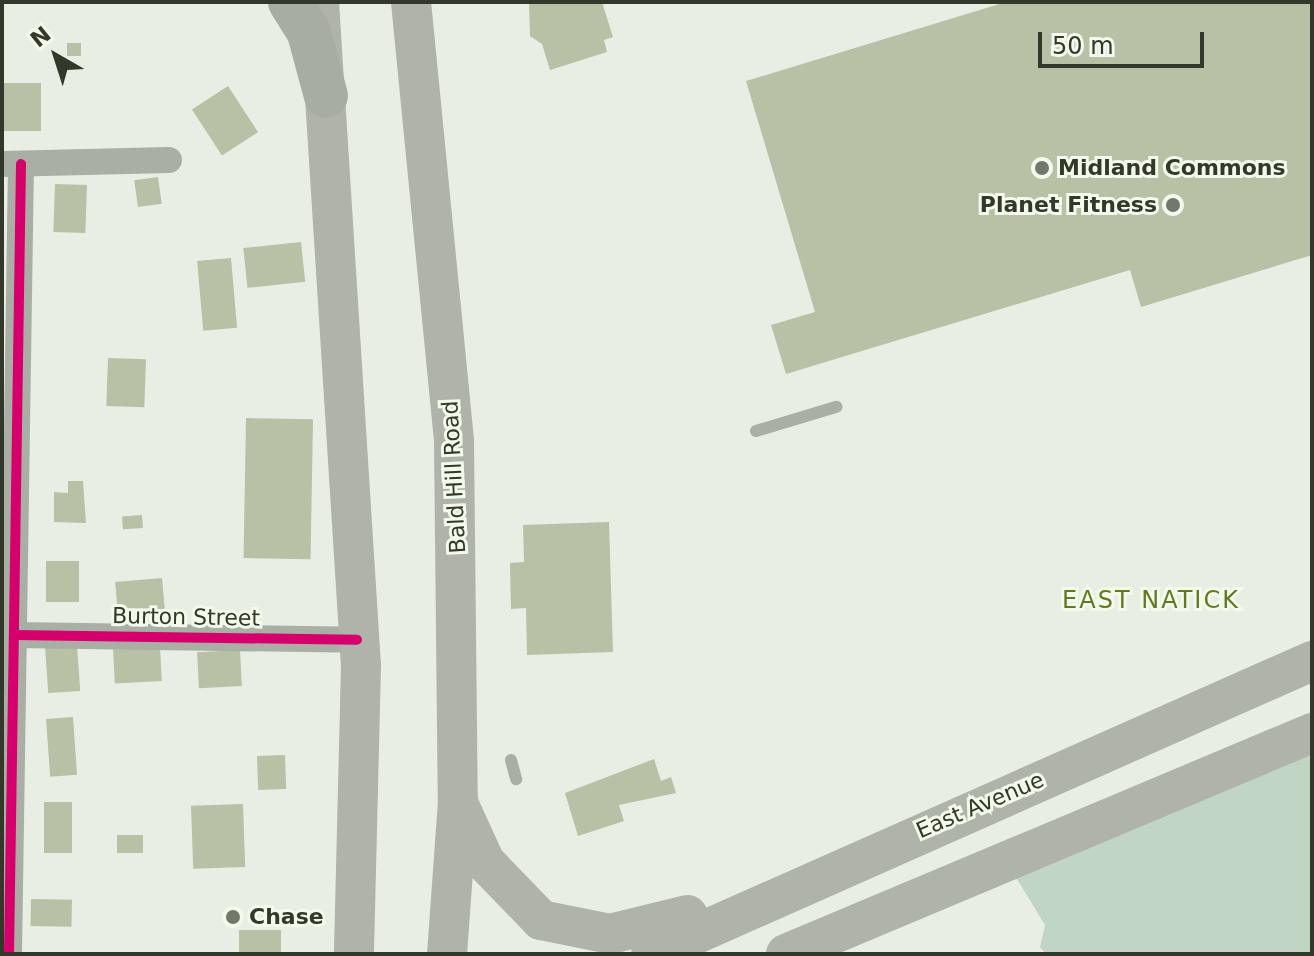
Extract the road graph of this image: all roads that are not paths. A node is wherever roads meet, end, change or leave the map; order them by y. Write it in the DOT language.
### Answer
graph roads {
  1 [pos="290,2"];
  2 [pos="319,2"];
  3 [pos="411,2"];
  4 [pos="326,96"];
  5 [pos="169,160"];
  6 [pos="11,164"];
  7 [pos="836,407"];
  8 [pos="756,431"];
  9 [pos="14,635"];
  10 [pos="357,640"];
  11 [pos="1312,661"];
  12 [pos="1312,733"];
  13 [pos="511,760"];
  14 [pos="516,779"];
  15 [pos="458,801"];
  16 [pos="782,895"];
  17 [pos="815,946"];
  18 [pos="9,954"];
  19 [pos="354,954"];
  20 [pos="447,954"];
  21 [pos="651,954"];
  22 [pos="786,954"];
  1 -- 4 [label="highway"];
  2 -- 4 [label="main road"];
  3 -- 15 [label="main road, Bald Hill Road"];
  4 -- 10 [label="main road"];
  5 -- 6 [label="street"];
  6 -- 9 [label="street"];
  7 -- 8 [label="lane"];
  9 -- 10 [label="street, Burton Street"];
  9 -- 18 [label="street"];
  10 -- 19 [label="main road"];
  11 -- 16 [label="main road, East Avenue"];
  12 -- 17 [label="main road"];
  13 -- 14 [label="lane"];
  15 -- 16 [label="main road"];
  15 -- 20 [label="main road, Bald Hill Road"];
  16 -- 21 [label="main road, East Avenue"];
  17 -- 22 [label="main road"];
}
